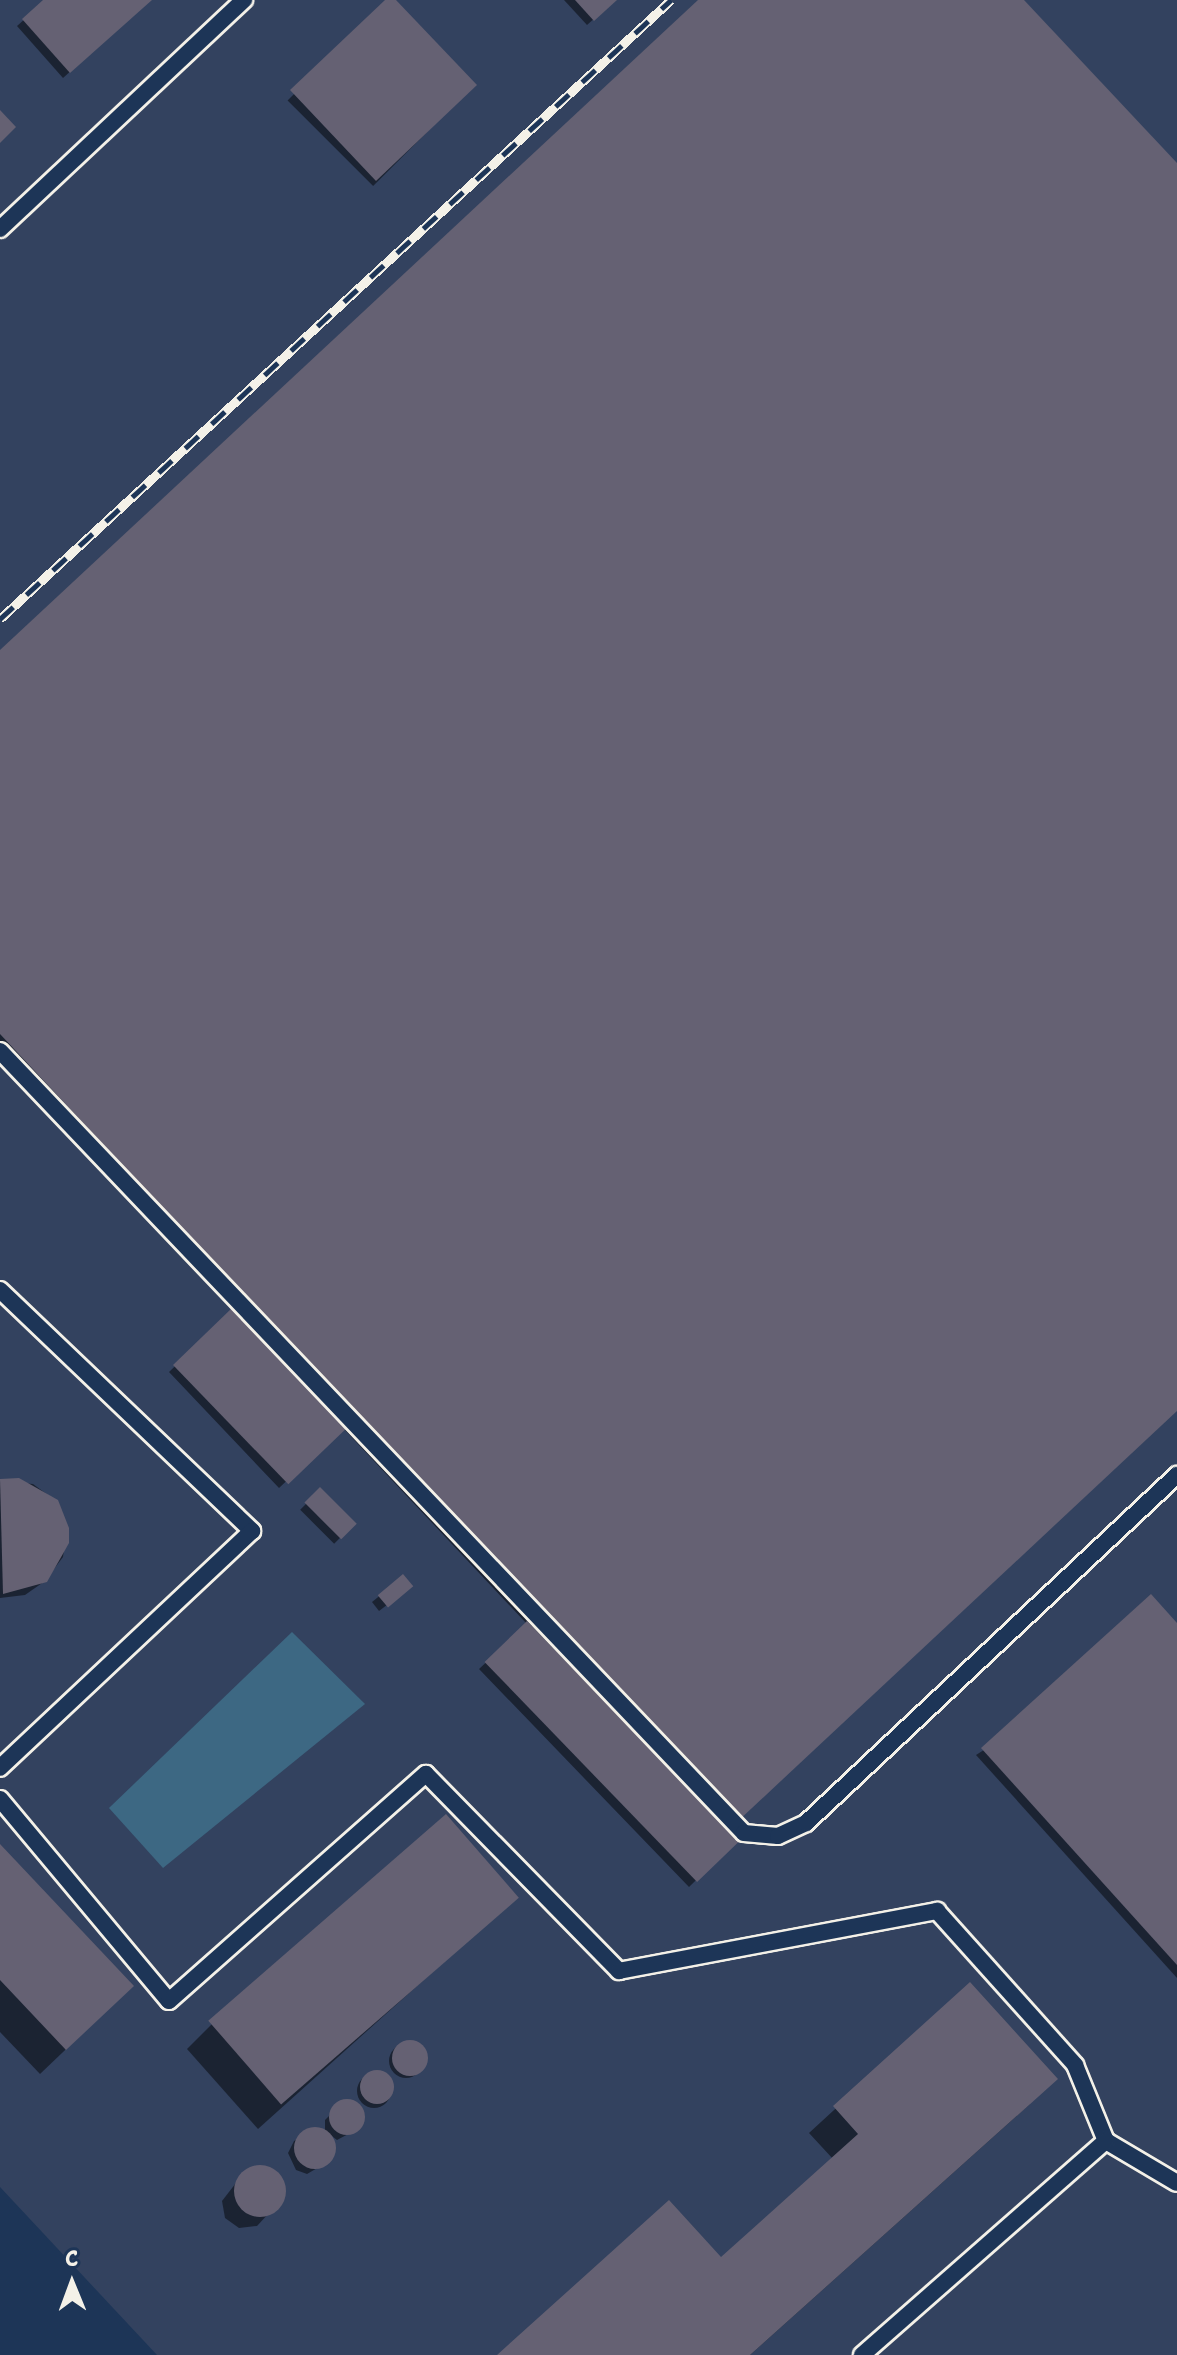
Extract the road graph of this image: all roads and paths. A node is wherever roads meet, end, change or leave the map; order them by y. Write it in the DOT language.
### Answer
graph roads {
  1 [pos="244,0"];
  2 [pos="0,229"];
  3 [pos="0,1051"];
  4 [pos="0,1290"];
  5 [pos="1177,1475"];
  6 [pos="0,1768"];
  7 [pos="0,1799"];
  8 [pos="1106,2141"];
  9 [pos="1177,2183"];
  10 [pos="862,2355"];
  1 -- 2 [label="lane"];
  3 -- 5 [label="lane"];
  4 -- 6 [label="lane"];
  7 -- 8 [label="lane"];
  8 -- 9 [label="lane"];
  8 -- 10 [label="lane"];
}
